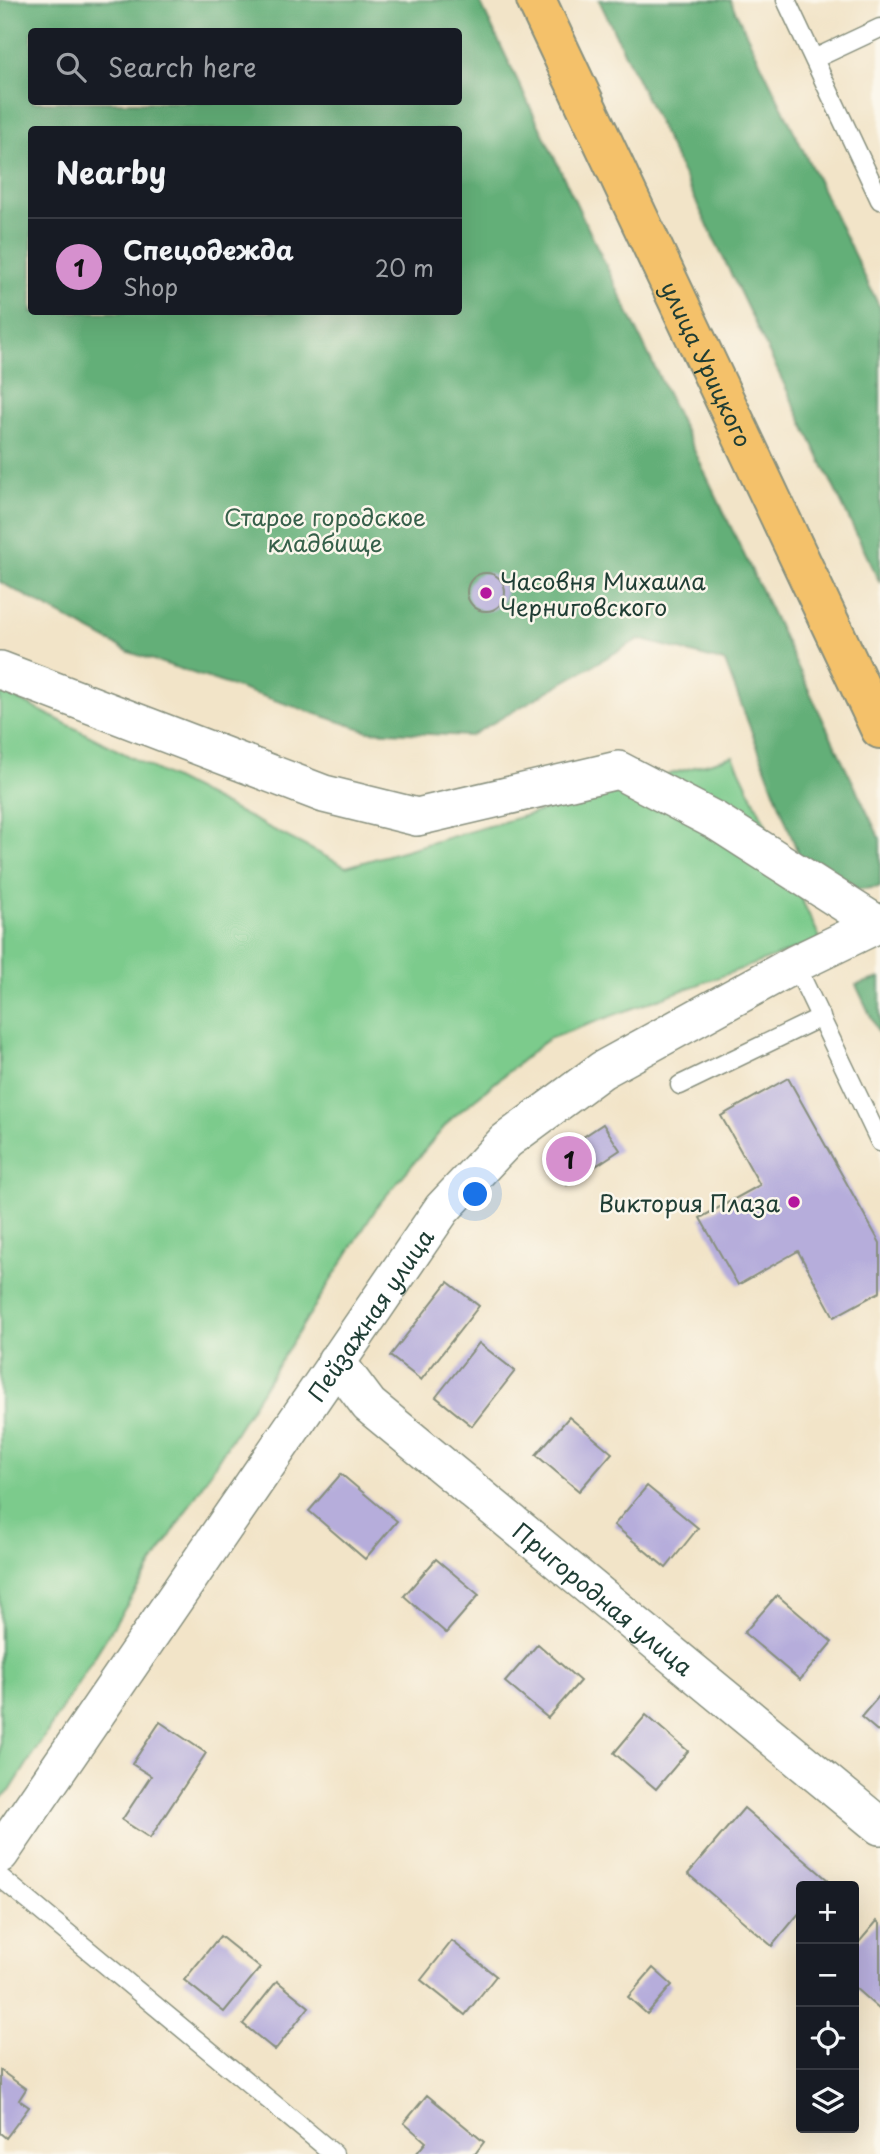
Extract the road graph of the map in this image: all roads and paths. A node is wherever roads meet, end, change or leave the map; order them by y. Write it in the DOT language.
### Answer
graph roads {
  1 [pos="536,0"];
  2 [pos="786,0"];
  3 [pos="880,28"];
  4 [pos="814,59"];
  5 [pos="880,200"];
  6 [pos="0,670"];
  7 [pos="880,729"];
  8 [pos="879,924"];
  9 [pos="795,964"];
  10 [pos="821,1017"];
  11 [pos="680,1085"];
  12 [pos="880,1142"];
  13 [pos="336,1361"];
  14 [pos="880,1826"];
  15 [pos="0,1854"];
  16 [pos="0,1877"];
  17 [pos="334,2154"];
  1 -- 7 [label="main road, улица Урицкого"];
  2 -- 4 [label="lane"];
  3 -- 4 [label="lane"];
  4 -- 5 [label="lane"];
  6 -- 8 [label="street"];
  8 -- 9 [label="street, Пейзажная улица"];
  9 -- 10 [label="lane"];
  9 -- 13 [label="street, Пейзажная улица"];
  10 -- 11 [label="lane"];
  10 -- 12 [label="lane"];
  13 -- 14 [label="street, Пригородная улица"];
  13 -- 15 [label="street, Пейзажная улица"];
  16 -- 17 [label="lane"];
}
